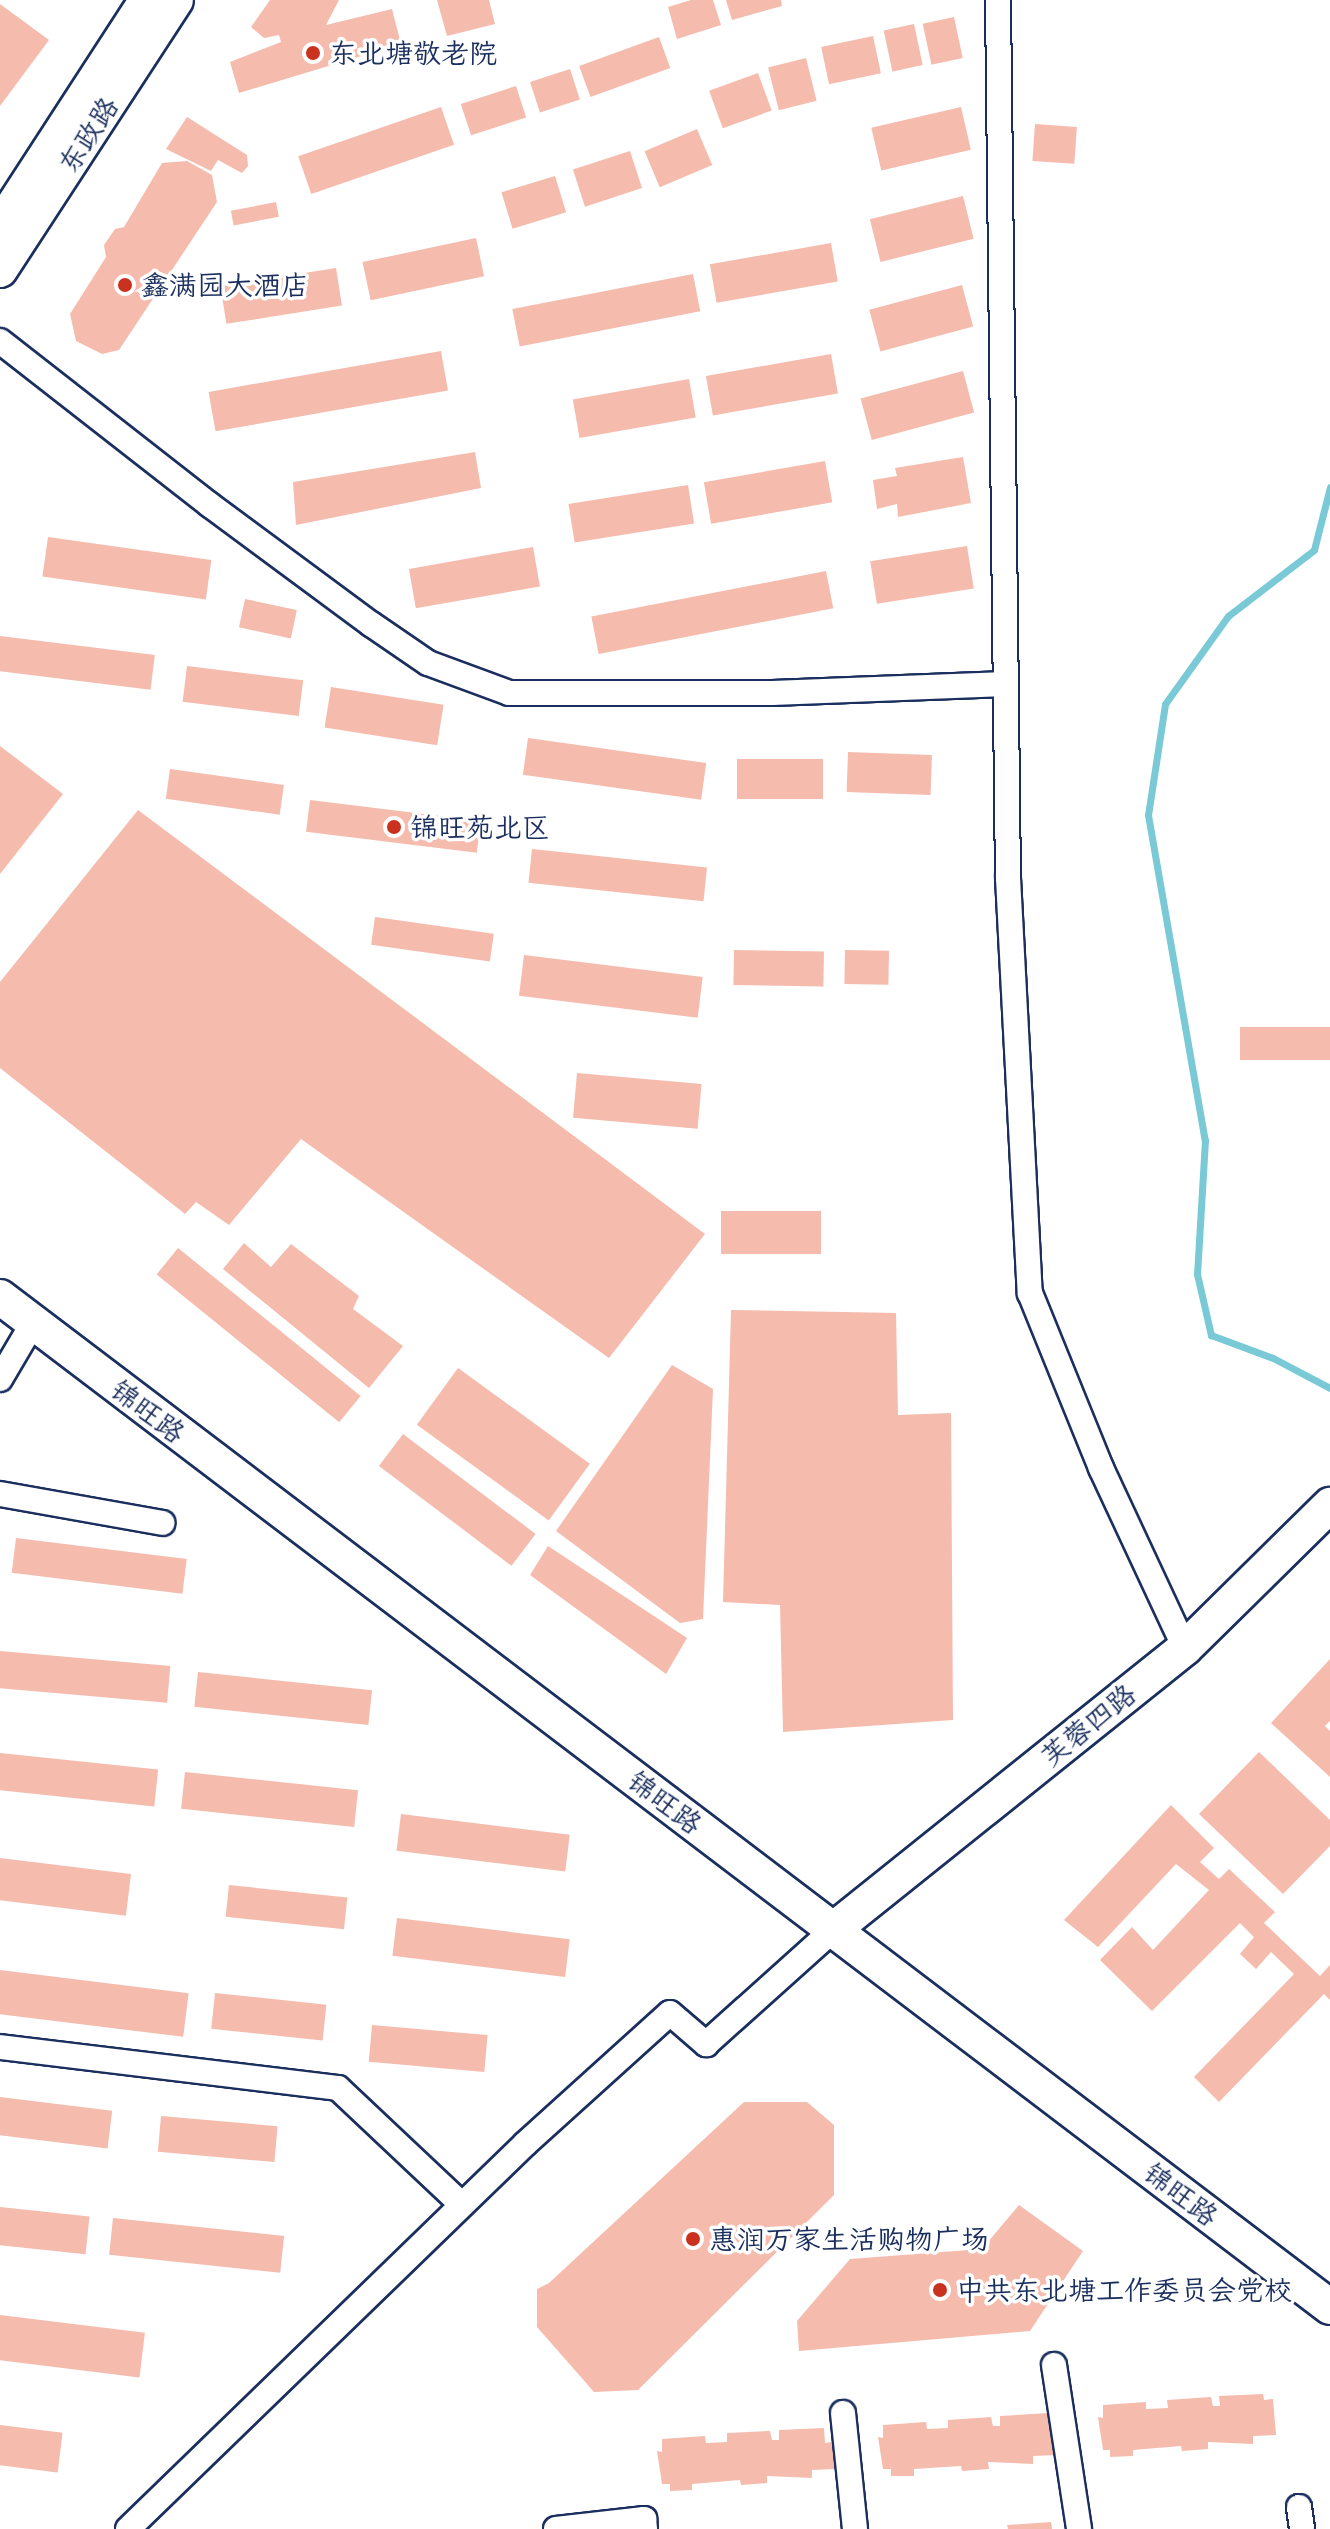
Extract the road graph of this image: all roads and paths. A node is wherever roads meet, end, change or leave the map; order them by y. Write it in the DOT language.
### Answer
graph roads {
  1 [pos="147,0"];
  2 [pos="176,0"];
  3 [pos="998,0"];
  4 [pos="0,226"];
  5 [pos="0,270"];
  6 [pos="0,341"];
  7 [pos="1006,684"];
  8 [pos="0,1297"];
  9 [pos="33,1323"];
  10 [pos="0,1379"];
  11 [pos="0,1494"];
  12 [pos="1330,1505"];
  13 [pos="162,1523"];
  14 [pos="1185,1648"];
  15 [pos="833,1930"];
  16 [pos="0,2047"];
  17 [pos="462,2205"];
  18 [pos="1330,2307"];
  19 [pos="1054,2365"];
  20 [pos="843,2413"];
  21 [pos="128,2529"];
  22 [pos="556,2529"];
  23 [pos="645,2529"];
  24 [pos="855,2529"];
  25 [pos="1079,2529"];
  1 -- 4 [label="street, 东政路"];
  2 -- 5 [label="street, 东政路"];
  3 -- 7 [label="street"];
  6 -- 7 [label="street"];
  7 -- 14 [label="street"];
  8 -- 9 [label="street, 锦旺路"];
  9 -- 10 [label="street"];
  9 -- 15 [label="street, 锦旺路"];
  11 -- 13 [label="street"];
  12 -- 14 [label="street, 芙蓉四路"];
  14 -- 15 [label="street, 芙蓉四路"];
  15 -- 17 [label="street"];
  15 -- 18 [label="street, 锦旺路"];
  16 -- 17 [label="street"];
  17 -- 21 [label="street"];
  19 -- 25 [label="street"];
  20 -- 24 [label="street"];
  22 -- 23 [label="street"];
}
